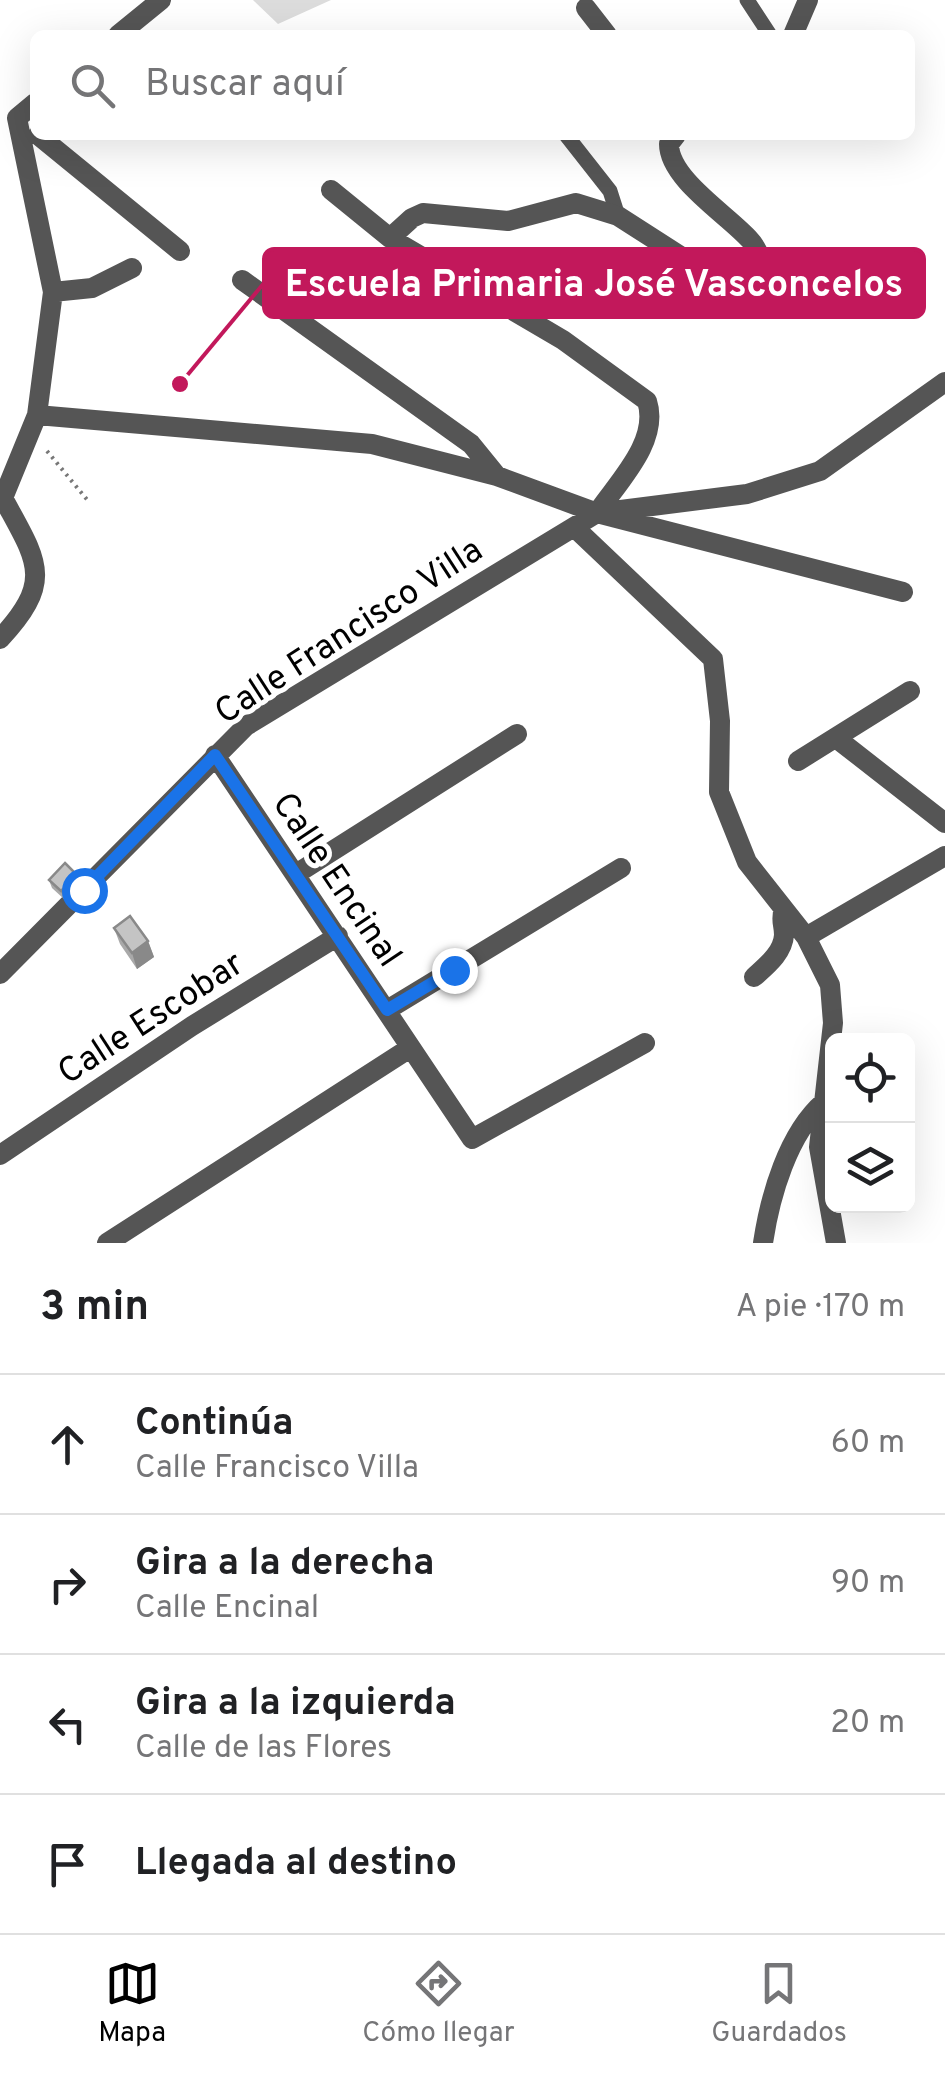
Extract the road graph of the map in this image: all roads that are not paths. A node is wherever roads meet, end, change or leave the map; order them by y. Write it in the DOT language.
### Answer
graph roads {
  1 [pos="161,0"];
  2 [pos="746,0"];
  3 [pos="808,0"];
  4 [pos="586,8"];
  5 [pos="124,30"];
  6 [pos="603,30"];
  7 [pos="767,30"];
  8 [pos="796,30"];
  9 [pos="9,113"];
  10 [pos="30,129"];
  11 [pos="44,140"];
  12 [pos="570,140"];
  13 [pos="672,140"];
  14 [pos="331,190"];
  15 [pos="618,216"];
  16 [pos="390,238"];
  17 [pos="180,250"];
  18 [pos="132,268"];
  19 [pos="242,280"];
  20 [pos="53,292"];
  21 [pos="945,382"];
  22 [pos="33,425"];
  23 [pos="498,476"];
  24 [pos="1,498"];
  25 [pos="597,513"];
  26 [pos="574,527"];
  27 [pos="902,592"];
  28 [pos="0,639"];
  29 [pos="910,691"];
  30 [pos="517,734"];
  31 [pos="836,738"];
  32 [pos="215,755"];
  33 [pos="798,761"];
  34 [pos="945,822"];
  35 [pos="945,856"];
  36 [pos="621,868"];
  37 [pos="296,874"];
  38 [pos="784,909"];
  39 [pos="338,936"];
  40 [pos="806,937"];
  41 [pos="0,974"];
  42 [pos="754,977"];
  43 [pos="387,1010"];
  44 [pos="644,1043"];
  45 [pos="410,1048"];
  46 [pos="824,1102"];
  47 [pos="0,1155"];
  48 [pos="107,1243"];
  49 [pos="763,1243"];
  50 [pos="836,1243"];
  1 -- 5 [label="street"];
  2 -- 7 [label="street"];
  3 -- 8 [label="street"];
  4 -- 6 [label="street"];
  9 -- 10 [label="street"];
  9 -- 20 [label="street"];
  11 -- 17 [label="street"];
  12 -- 15 [label="street"];
  13 -- 15 [label="street"];
  14 -- 16 [label="street"];
  15 -- 16 [label="street"];
  16 -- 25 [label="street"];
  18 -- 20 [label="street"];
  19 -- 23 [label="street"];
  20 -- 22 [label="street"];
  21 -- 25 [label="street"];
  22 -- 23 [label="street"];
  22 -- 24 [label="street"];
  23 -- 25 [label="street"];
  24 -- 28 [label="street"];
  25 -- 26 [label="street, Calle Francisco Villa"];
  25 -- 27 [label="street"];
  26 -- 32 [label="street, Calle Francisco Villa"];
  26 -- 38 [label="street"];
  29 -- 31 [label="street"];
  30 -- 37 [label="street"];
  31 -- 33 [label="street"];
  31 -- 34 [label="street"];
  32 -- 37 [label="street, Calle Encinal"];
  32 -- 41 [label="street, Calle Francisco Villa"];
  35 -- 40 [label="street"];
  36 -- 43 [label="street"];
  37 -- 39 [label="street, Calle Encinal"];
  38 -- 40 [label="street"];
  38 -- 42 [label="street"];
  39 -- 43 [label="street, Calle Encinal"];
  39 -- 47 [label="street, Calle Escobar"];
  40 -- 46 [label="street"];
  43 -- 45 [label="street, Calle Encinal"];
  44 -- 45 [label="street, Calle Encinal"];
  45 -- 48 [label="street"];
  46 -- 49 [label="street"];
  46 -- 50 [label="street"];
}
